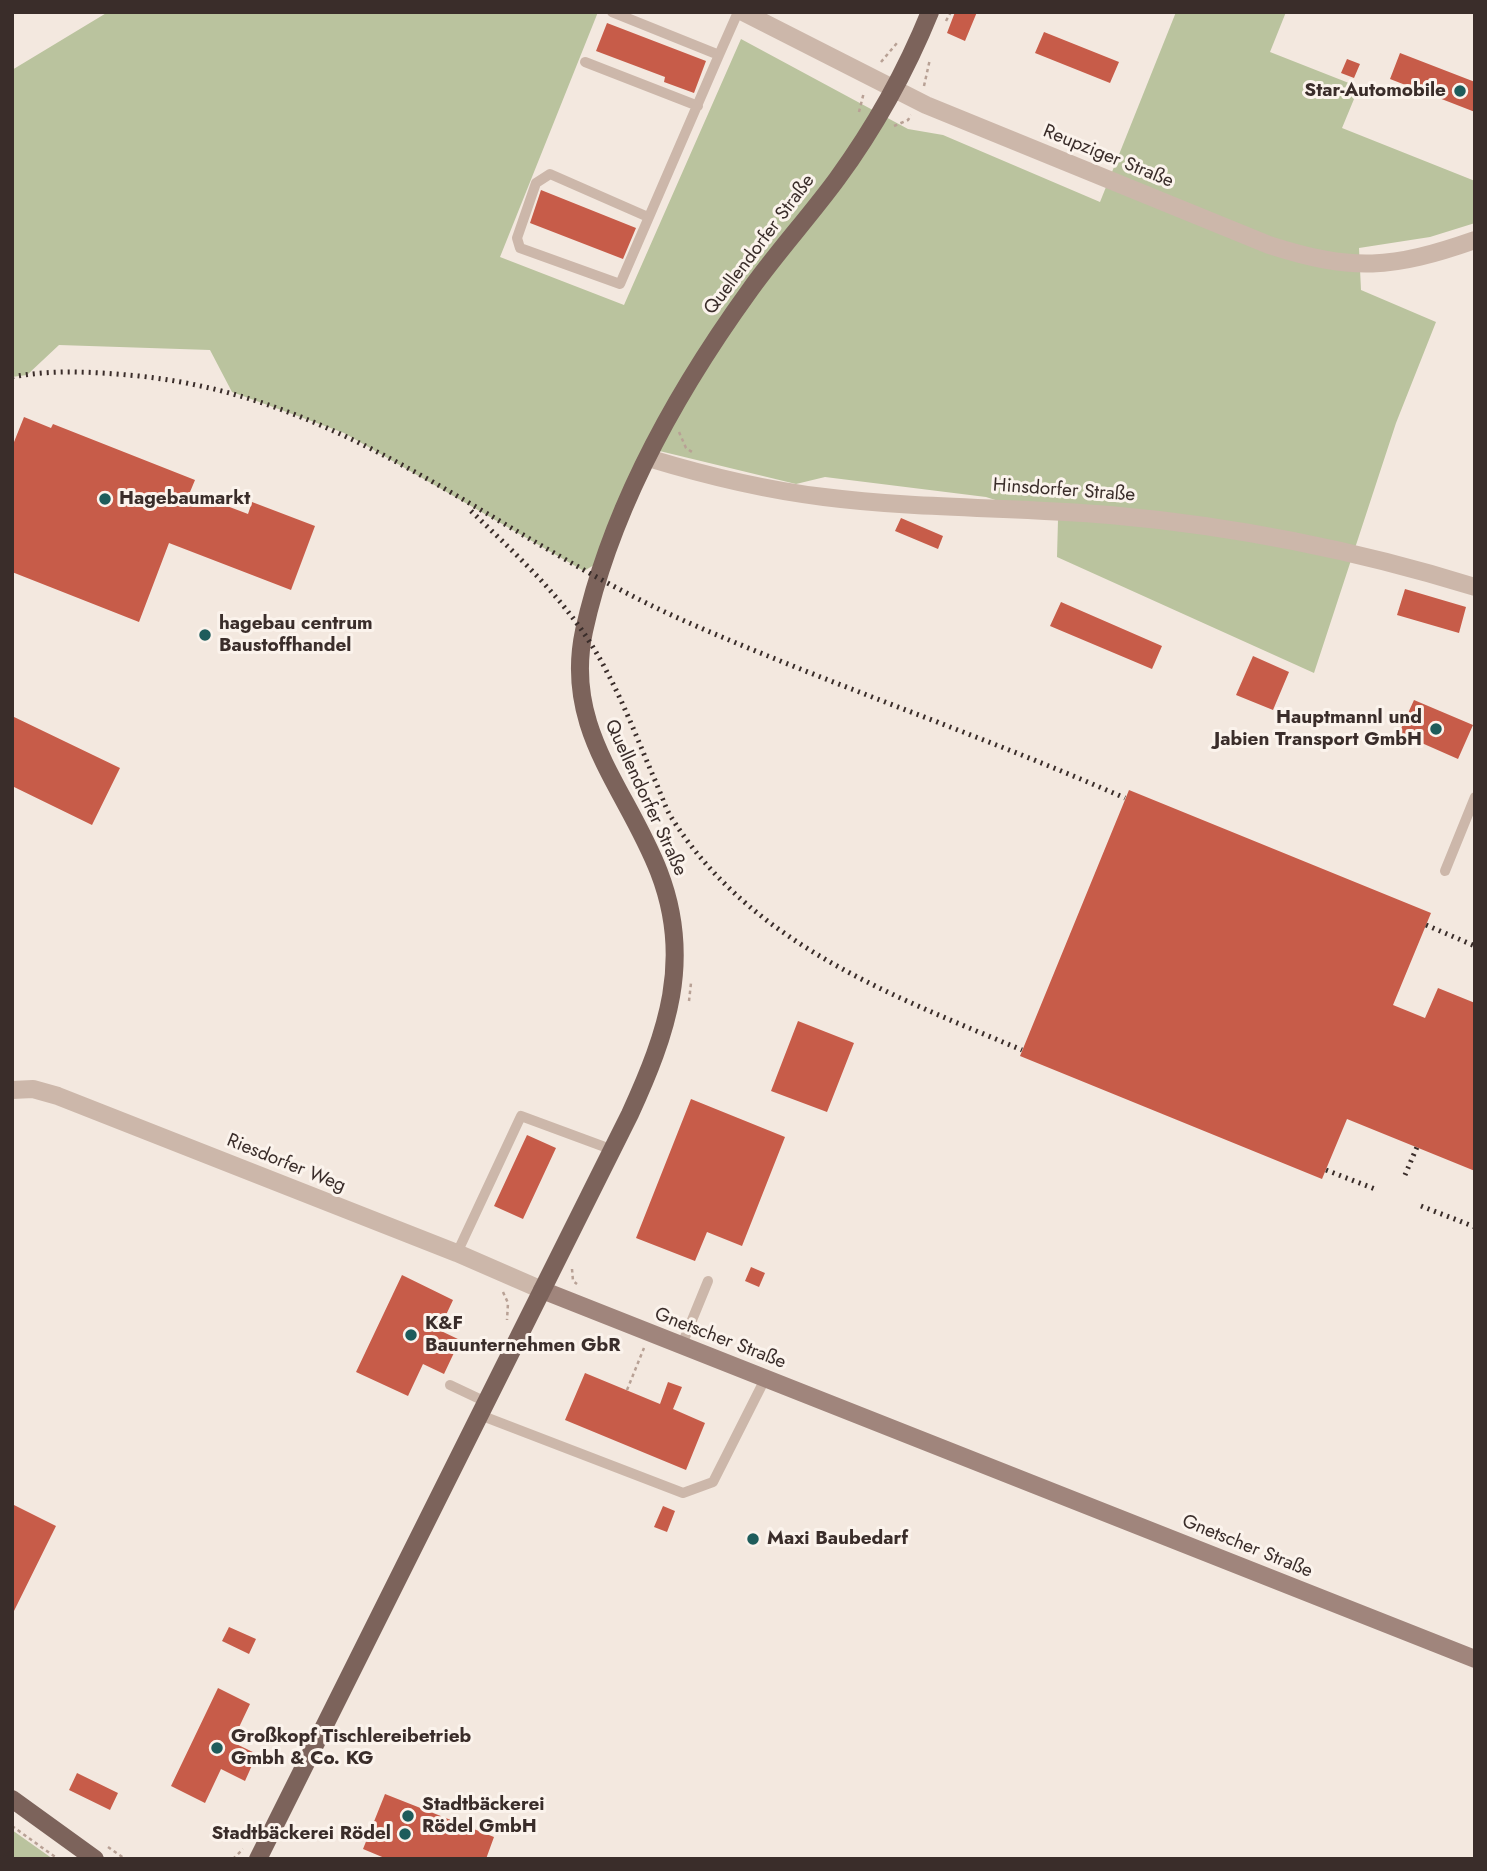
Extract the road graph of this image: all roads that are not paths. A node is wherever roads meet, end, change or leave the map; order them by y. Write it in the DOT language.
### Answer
graph roads {
  1 [pos="612,12"];
  2 [pos="740,12"];
  3 [pos="930,12"];
  4 [pos="719,55"];
  5 [pos="585,62"];
  6 [pos="893,90"];
  7 [pos="698,106"];
  8 [pos="648,217"];
  9 [pos="1475,240"];
  10 [pos="655,460"];
  11 [pos="1475,587"];
  12 [pos="1475,797"];
  13 [pos="1445,871"];
  14 [pos="12,1090"];
  15 [pos="612,1150"];
  16 [pos="457,1253"];
  17 [pos="708,1281"];
  18 [pos="542,1290"];
  19 [pos="681,1347"];
  20 [pos="765,1379"];
  21 [pos="450,1385"];
  22 [pos="483,1408"];
  23 [pos="1475,1659"];
  24 [pos="12,1800"];
  25 [pos="95,1859"];
  26 [pos="258,1859"];
  1 -- 4 [label="lane"];
  2 -- 4 [label="lane"];
  2 -- 6 [label="street, Reupziger Straße"];
  3 -- 6 [label="main road, Quellendorfer Straße"];
  4 -- 7 [label="lane"];
  5 -- 7 [label="lane"];
  6 -- 9 [label="street, Reupziger Straße"];
  6 -- 10 [label="main road, Quellendorfer Straße"];
  7 -- 8 [label="lane"];
  8 -- 8 [label="lane"];
  10 -- 11 [label="street, Hinsdorfer Straße"];
  10 -- 15 [label="main road, Quellendorfer Straße"];
  12 -- 13 [label="lane"];
  14 -- 16 [label="street, Riesdorfer Weg"];
  15 -- 16 [label="lane"];
  15 -- 18 [label="main road, Quellendorfer Straße"];
  16 -- 18 [label="street, Riesdorfer Weg"];
  17 -- 19 [label="lane"];
  18 -- 19 [label="main road, Gnetscher Straße"];
  18 -- 22 [label="main road"];
  19 -- 20 [label="main road, Gnetscher Straße"];
  20 -- 22 [label="lane"];
  20 -- 23 [label="main road, Gnetscher Straße"];
  21 -- 22 [label="lane"];
  22 -- 26 [label="main road"];
  24 -- 25 [label="main road"];
}
